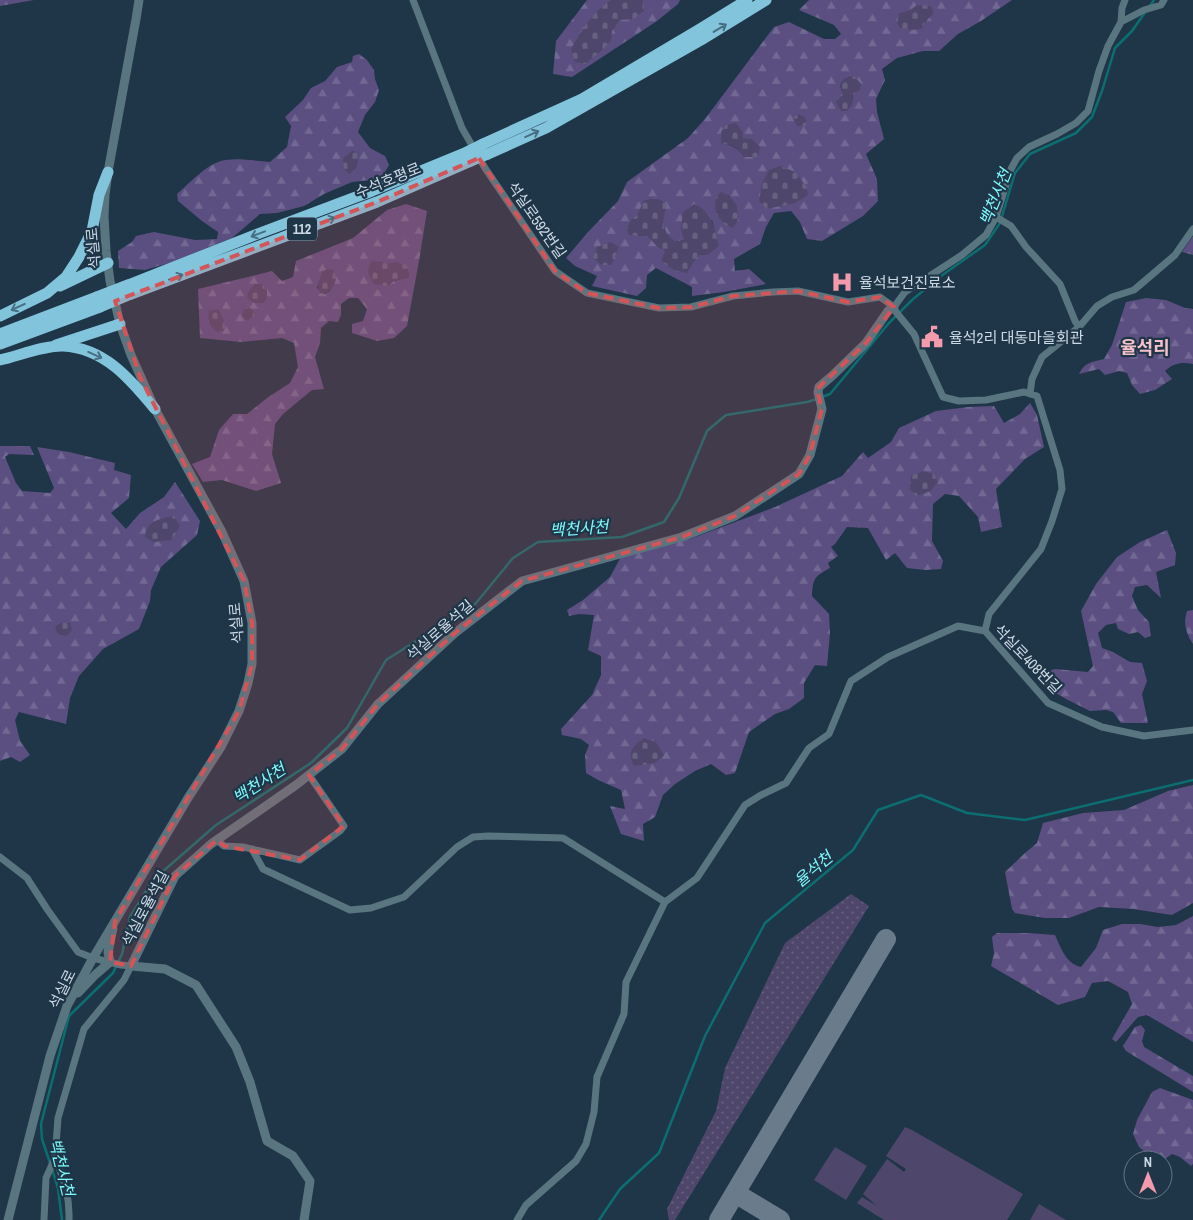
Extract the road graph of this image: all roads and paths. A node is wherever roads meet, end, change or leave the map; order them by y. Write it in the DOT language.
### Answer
graph roads {
  1 [pos="138,0"];
  2 [pos="413,0"];
  3 [pos="747,0"];
  4 [pos="766,0"];
  5 [pos="1125,0"];
  6 [pos="1164,0"];
  7 [pos="1120,22"];
  8 [pos="486,149"];
  9 [pos="108,172"];
  10 [pos="1000,219"];
  11 [pos="1193,229"];
  12 [pos="108,263"];
  13 [pos="46,293"];
  14 [pos="99,302"];
  15 [pos="895,309"];
  16 [pos="0,316"];
  17 [pos="120,324"];
  18 [pos="1079,328"];
  19 [pos="0,334"];
  20 [pos="0,344"];
  21 [pos="48,348"];
  22 [pos="0,360"];
  23 [pos="1030,394"];
  24 [pos="155,409"];
  25 [pos="984,631"];
  26 [pos="1193,730"];
  27 [pos="308,776"];
  28 [pos="217,840"];
  29 [pos="252,850"];
  30 [pos="0,857"];
  31 [pos="665,902"];
  32 [pos="115,921"];
  33 [pos="93,958"];
  34 [pos="112,962"];
  35 [pos="126,966"];
  36 [pos="69,1002"];
  37 [pos="55,1160"];
  38 [pos="8,1220"];
  39 [pos="44,1220"];
  40 [pos="69,1220"];
  41 [pos="304,1220"];
  42 [pos="517,1220"];
  1 -- 9 [label="street, 석실로"];
  2 -- 15 [label="street, 석실로592번길"];
  3 -- 8 [label="highway, 수석호평로 / 112"];
  8 -- 4 [label="highway, 수석호평로 / 112, one-way"];
  5 -- 7 [label="street"];
  6 -- 7 [label="street"];
  7 -- 10 [label="street"];
  8 -- 14 [label="highway, 수석호평로 / 112, bridge"];
  9 -- 12 [label="street, 석실로"];
  9 -- 13 [label="highway"];
  10 -- 15 [label="street"];
  10 -- 18 [label="street"];
  11 -- 18 [label="street"];
  12 -- 13 [label="highway"];
  12 -- 17 [label="street, 석실로"];
  13 -- 16 [label="highway, one-way"];
  14 -- 19 [label="highway, 수석호평로 / 112"];
  14 -- 20 [label="highway, 수석호평로 / 112"];
  15 -- 23 [label="street"];
  15 -- 27 [label="street, 석실로율석길"];
  17 -- 21 [label="highway"];
  17 -- 24 [label="street, 석실로"];
  18 -- 23 [label="street"];
  21 -- 22 [label="highway"];
  21 -- 24 [label="highway, one-way"];
  23 -- 25 [label="street"];
  24 -- 32 [label="street, 석실로"];
  25 -- 26 [label="street, 석실로408번길"];
  25 -- 31 [label="street, 석실로408번길"];
  27 -- 28 [label="street, 석실로율석길"];
  27 -- 29 [label="street"];
  28 -- 29 [label="street"];
  28 -- 35 [label="street, 석실로율석길"];
  29 -- 31 [label="street"];
  30 -- 33 [label="street"];
  31 -- 42 [label="street, 석실로408번길"];
  32 -- 33 [label="street, 석실로"];
  32 -- 34 [label="street"];
  33 -- 34 [label="street"];
  33 -- 36 [label="street, 석실로"];
  34 -- 35 [label="street"];
  34 -- 36 [label="street"];
  35 -- 37 [label="street"];
  35 -- 41 [label="street"];
  36 -- 38 [label="street, 석실로"];
  37 -- 39 [label="street"];
  37 -- 40 [label="street"];
}
